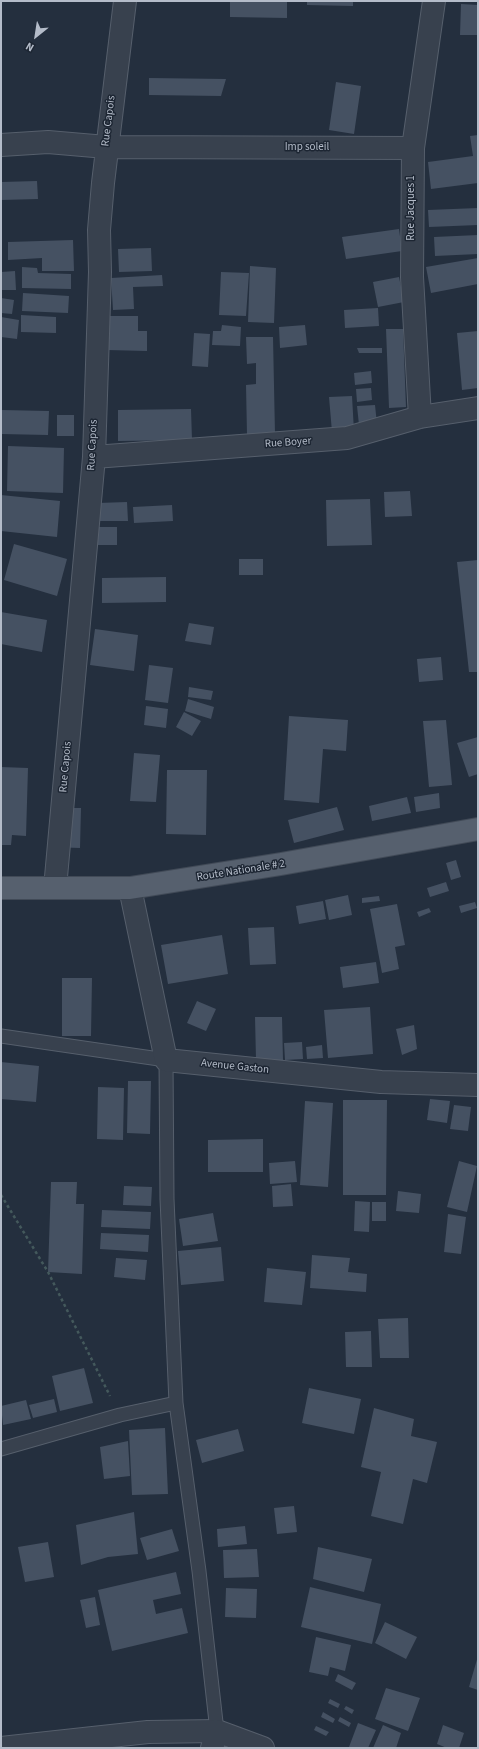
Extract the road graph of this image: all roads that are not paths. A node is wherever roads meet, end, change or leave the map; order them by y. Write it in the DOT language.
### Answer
graph roads {
  1 [pos="125,1"];
  2 [pos="434,1"];
  3 [pos="1,145"];
  4 [pos="106,147"];
  5 [pos="413,148"];
  6 [pos="478,408"];
  7 [pos="420,417"];
  8 [pos="94,457"];
  9 [pos="478,829"];
  10 [pos="1,888"];
  11 [pos="54,888"];
  12 [pos="130,888"];
  13 [pos="1,1036"];
  14 [pos="166,1060"];
  15 [pos="478,1085"];
  16 [pos="176,1404"];
  17 [pos="1,1449"];
  18 [pos="214,1739"];
  19 [pos="1,1748"];
  20 [pos="263,1748"];
  1 -- 4 [label="street, Rue Capois"];
  2 -- 5 [label="street, Rue Jacques 1"];
  3 -- 4 [label="street, Imp soleil"];
  4 -- 5 [label="street, Imp soleil"];
  4 -- 8 [label="street, Rue Capois"];
  5 -- 7 [label="street, Rue Jacques 1"];
  6 -- 7 [label="street, Rue Boyer"];
  7 -- 8 [label="street, Rue Boyer"];
  8 -- 11 [label="street, Rue Capois"];
  9 -- 12 [label="main road, Route Nationale # 2"];
  10 -- 11 [label="main road, Route Nationale # 2"];
  11 -- 12 [label="main road, Route Nationale # 2"];
  12 -- 14 [label="street"];
  13 -- 14 [label="lane"];
  14 -- 15 [label="street, Avenue Gaston"];
  14 -- 16 [label="lane"];
  16 -- 17 [label="lane"];
  16 -- 18 [label="lane"];
  18 -- 19 [label="street"];
  18 -- 20 [label="street"];
}
